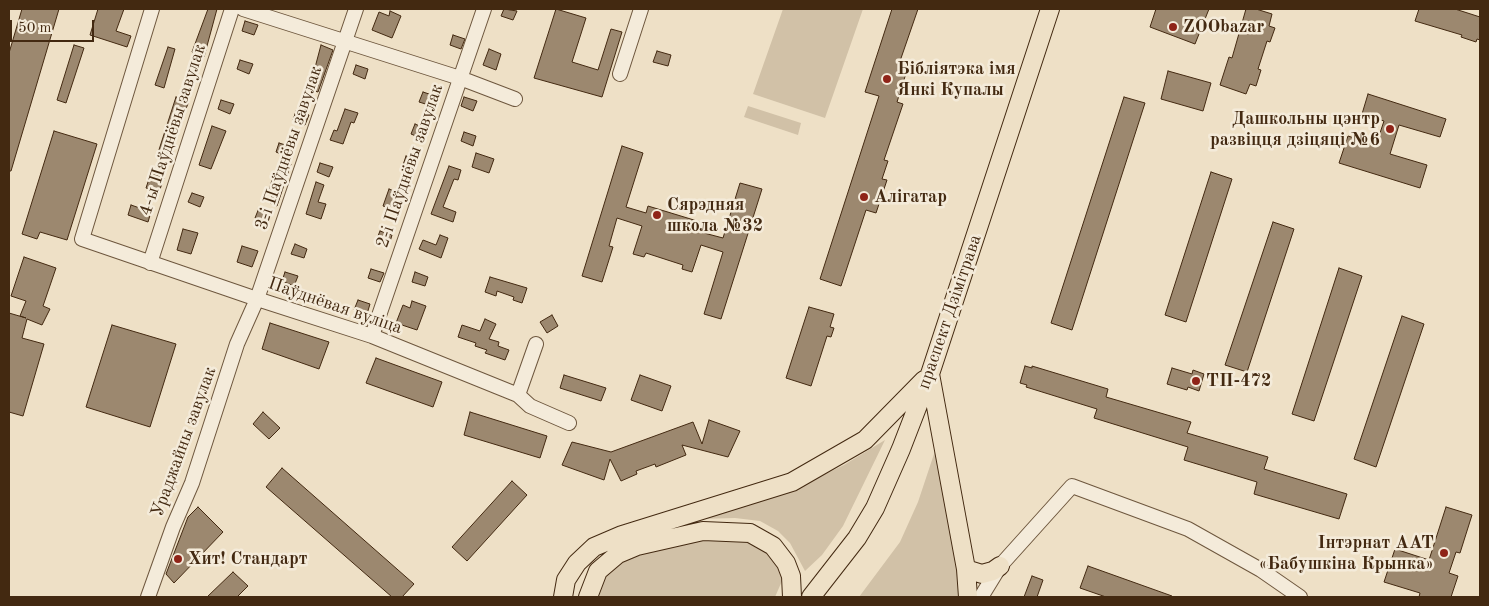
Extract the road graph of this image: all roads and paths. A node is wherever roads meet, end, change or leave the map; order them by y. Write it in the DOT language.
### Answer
graph roads {
  1 [pos="152,9"];
  2 [pos="232,9"];
  3 [pos="243,9"];
  4 [pos="356,9"];
  5 [pos="484,9"];
  6 [pos="641,9"];
  7 [pos="1050,9"];
  8 [pos="346,42"];
  9 [pos="620,74"];
  10 [pos="460,78"];
  11 [pos="515,99"];
  12 [pos="150,264"];
  13 [pos="256,299"];
  14 [pos="372,336"];
  15 [pos="536,344"];
  16 [pos="930,374"];
  17 [pos="518,395"];
  18 [pos="569,423"];
  19 [pos="1000,566"];
  20 [pos="966,569"];
  21 [pos="148,597"];
  22 [pos="563,597"];
  23 [pos="588,597"];
  24 [pos="792,597"];
  25 [pos="812,597"];
  26 [pos="968,597"];
  27 [pos="981,597"];
  28 [pos="1300,597"];
  1 -- 12 [label="street, Паўднёвая вуліца"];
  2 -- 12 [label="street, 4-ы Паўднёвы завулак"];
  3 -- 8 [label="street"];
  4 -- 8 [label="street, 3-і Паўднёвы завулак"];
  5 -- 10 [label="street, 2-і Паўднёвы завулак"];
  6 -- 9 [label="street"];
  7 -- 16 [label="main road, праспект Дзімітрава"];
  8 -- 10 [label="street"];
  8 -- 13 [label="street, 3-і Паўднёвы завулак"];
  10 -- 11 [label="street"];
  10 -- 14 [label="street, 2-і Паўднёвы завулак"];
  12 -- 13 [label="street, Паўднёвая вуліца"];
  13 -- 14 [label="street, Паўднёвая вуліца"];
  13 -- 21 [label="street, Ураджайны завулак"];
  14 -- 17 [label="street, Паўднёвая вуліца"];
  15 -- 17 [label="street"];
  16 -- 20 [label="main road"];
  16 -- 22 [label="main road"];
  16 -- 25 [label="main road, праспект Дзімітрава"];
  17 -- 18 [label="street, Паўднёвая вуліца"];
  19 -- 20 [label="main road"];
  19 -- 27 [label="street"];
  19 -- 28 [label="street"];
  20 -- 26 [label="main road"];
  23 -- 24 [label="main road"];
}
